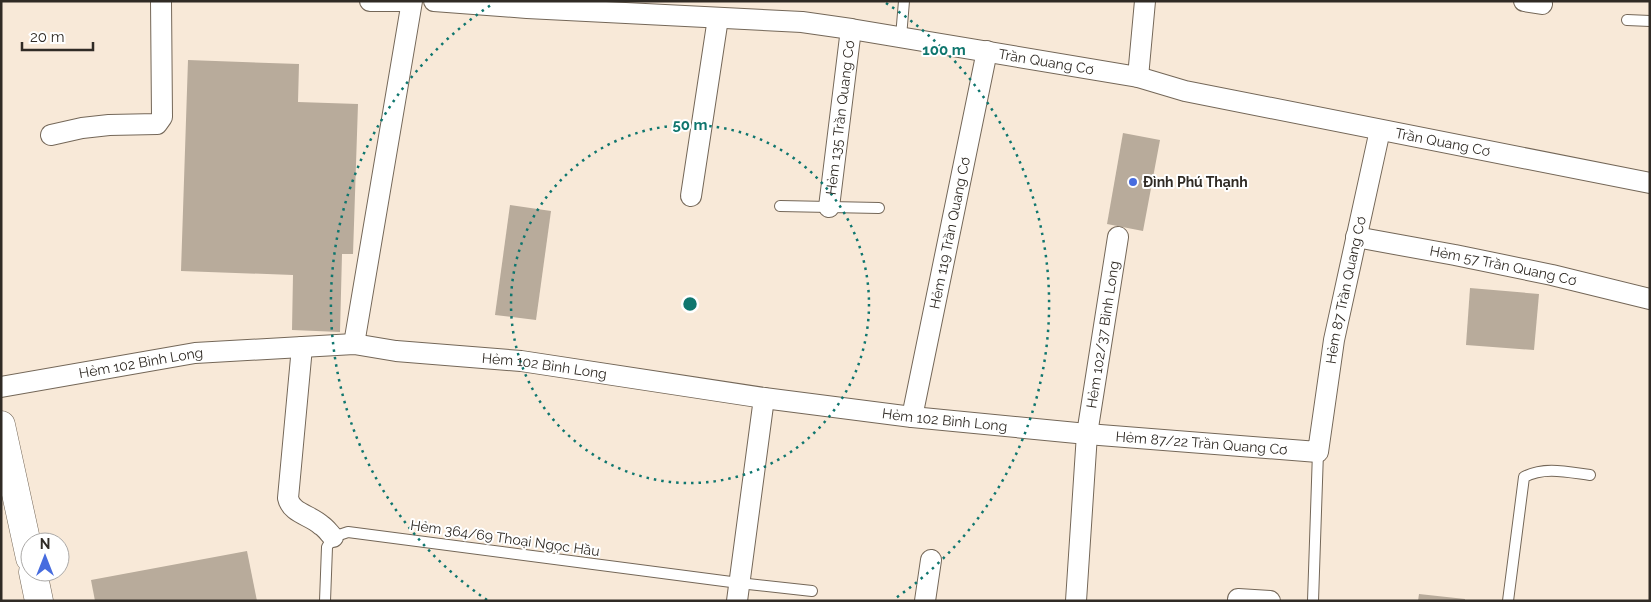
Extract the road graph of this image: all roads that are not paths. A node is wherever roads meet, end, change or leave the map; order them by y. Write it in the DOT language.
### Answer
graph roads {
  1 [pos="161,1"];
  2 [pos="370,1"];
  3 [pos="380,1"];
  4 [pos="401,1"];
  5 [pos="412,1"];
  6 [pos="434,1"];
  7 [pos="904,1"];
  8 [pos="1145,1"];
  9 [pos="550,5"];
  10 [pos="652,8"];
  11 [pos="718,18"];
  12 [pos="1627,20"];
  13 [pos="1650,21"];
  14 [pos="851,29"];
  15 [pos="901,37"];
  16 [pos="987,51"];
  17 [pos="1138,77"];
  18 [pos="1380,130"];
  19 [pos="51,134"];
  20 [pos="1650,183"];
  21 [pos="691,196"];
  22 [pos="780,206"];
  23 [pos="829,207"];
  24 [pos="879,208"];
  25 [pos="1118,237"];
  26 [pos="1356,237"];
  27 [pos="1650,299"];
  28 [pos="354,344"];
  29 [pos="302,347"];
  30 [pos="1,388"];
  31 [pos="764,398"];
  32 [pos="912,417"];
  33 [pos="1,425"];
  34 [pos="1086,434"];
  35 [pos="1318,452"];
  36 [pos="1590,475"];
  37 [pos="24,532"];
  38 [pos="333,537"];
  39 [pos="931,560"];
  40 [pos="35,582"];
  41 [pos="812,591"];
  42 [pos="738,592"];
  43 [pos="39,601"];
  44 [pos="325,601"];
  45 [pos="926,601"];
  46 [pos="1076,601"];
  47 [pos="1238,601"];
  48 [pos="1270,601"];
  49 [pos="1312,601"];
  50 [pos="1508,601"];
  1 -- 19 [label="street"];
  2 -- 3 [label="street"];
  3 -- 4 [label="street"];
  5 -- 28 [label="street"];
  6 -- 9 [label="street, Trần Quang Cơ"];
  7 -- 15 [label="lane"];
  8 -- 17 [label="street"];
  9 -- 10 [label="street, Trần Quang Cơ"];
  10 -- 11 [label="street, Trần Quang Cơ"];
  11 -- 14 [label="street, Trần Quang Cơ"];
  11 -- 21 [label="street"];
  12 -- 13 [label="lane"];
  14 -- 15 [label="street, Trần Quang Cơ"];
  14 -- 23 [label="street, Hẻm 135 Trần Quang Cơ"];
  15 -- 16 [label="street, Trần Quang Cơ"];
  16 -- 17 [label="street, Trần Quang Cơ"];
  16 -- 32 [label="street, Hẻm 119 Trần Quang Cơ"];
  17 -- 18 [label="street, Trần Quang Cơ"];
  18 -- 20 [label="street, Trần Quang Cơ"];
  18 -- 26 [label="street, Hẻm 87 Trần Quang Cơ"];
  22 -- 23 [label="lane, Hẻm 135 Trần Quang Cơ"];
  23 -- 24 [label="lane, Hẻm 135 Trần Quang Cơ"];
  25 -- 34 [label="street, Hẻm 102/37 Bình Long"];
  26 -- 27 [label="street, Hẻm 57 Trần Quang Cơ"];
  26 -- 35 [label="street, Hẻm 87 Trần Quang Cơ"];
  28 -- 29 [label="street, Hẻm 102 Bình Long"];
  28 -- 31 [label="street, Hẻm 102 Bình Long"];
  29 -- 30 [label="street, Hẻm 102 Bình Long"];
  29 -- 38 [label="street"];
  31 -- 32 [label="street, Hẻm 102 Bình Long"];
  31 -- 42 [label="street"];
  32 -- 34 [label="street, Hẻm 102 Bình Long"];
  33 -- 37 [label="main road"];
  34 -- 35 [label="street, Hẻm 87/22 Trần Quang Cơ"];
  34 -- 46 [label="street, Hẻm 102/37 Bình Long"];
  35 -- 49 [label="lane"];
  36 -- 50 [label="lane"];
  38 -- 42 [label="lane, Hẻm 364/69 Thoại Ngọc Hầu"];
  38 -- 44 [label="lane"];
  39 -- 45 [label="street"];
  40 -- 43 [label="main road"];
  41 -- 42 [label="lane, Hẻm 364/69 Thoại Ngọc Hầu"];
  47 -- 48 [label="street"];
}
